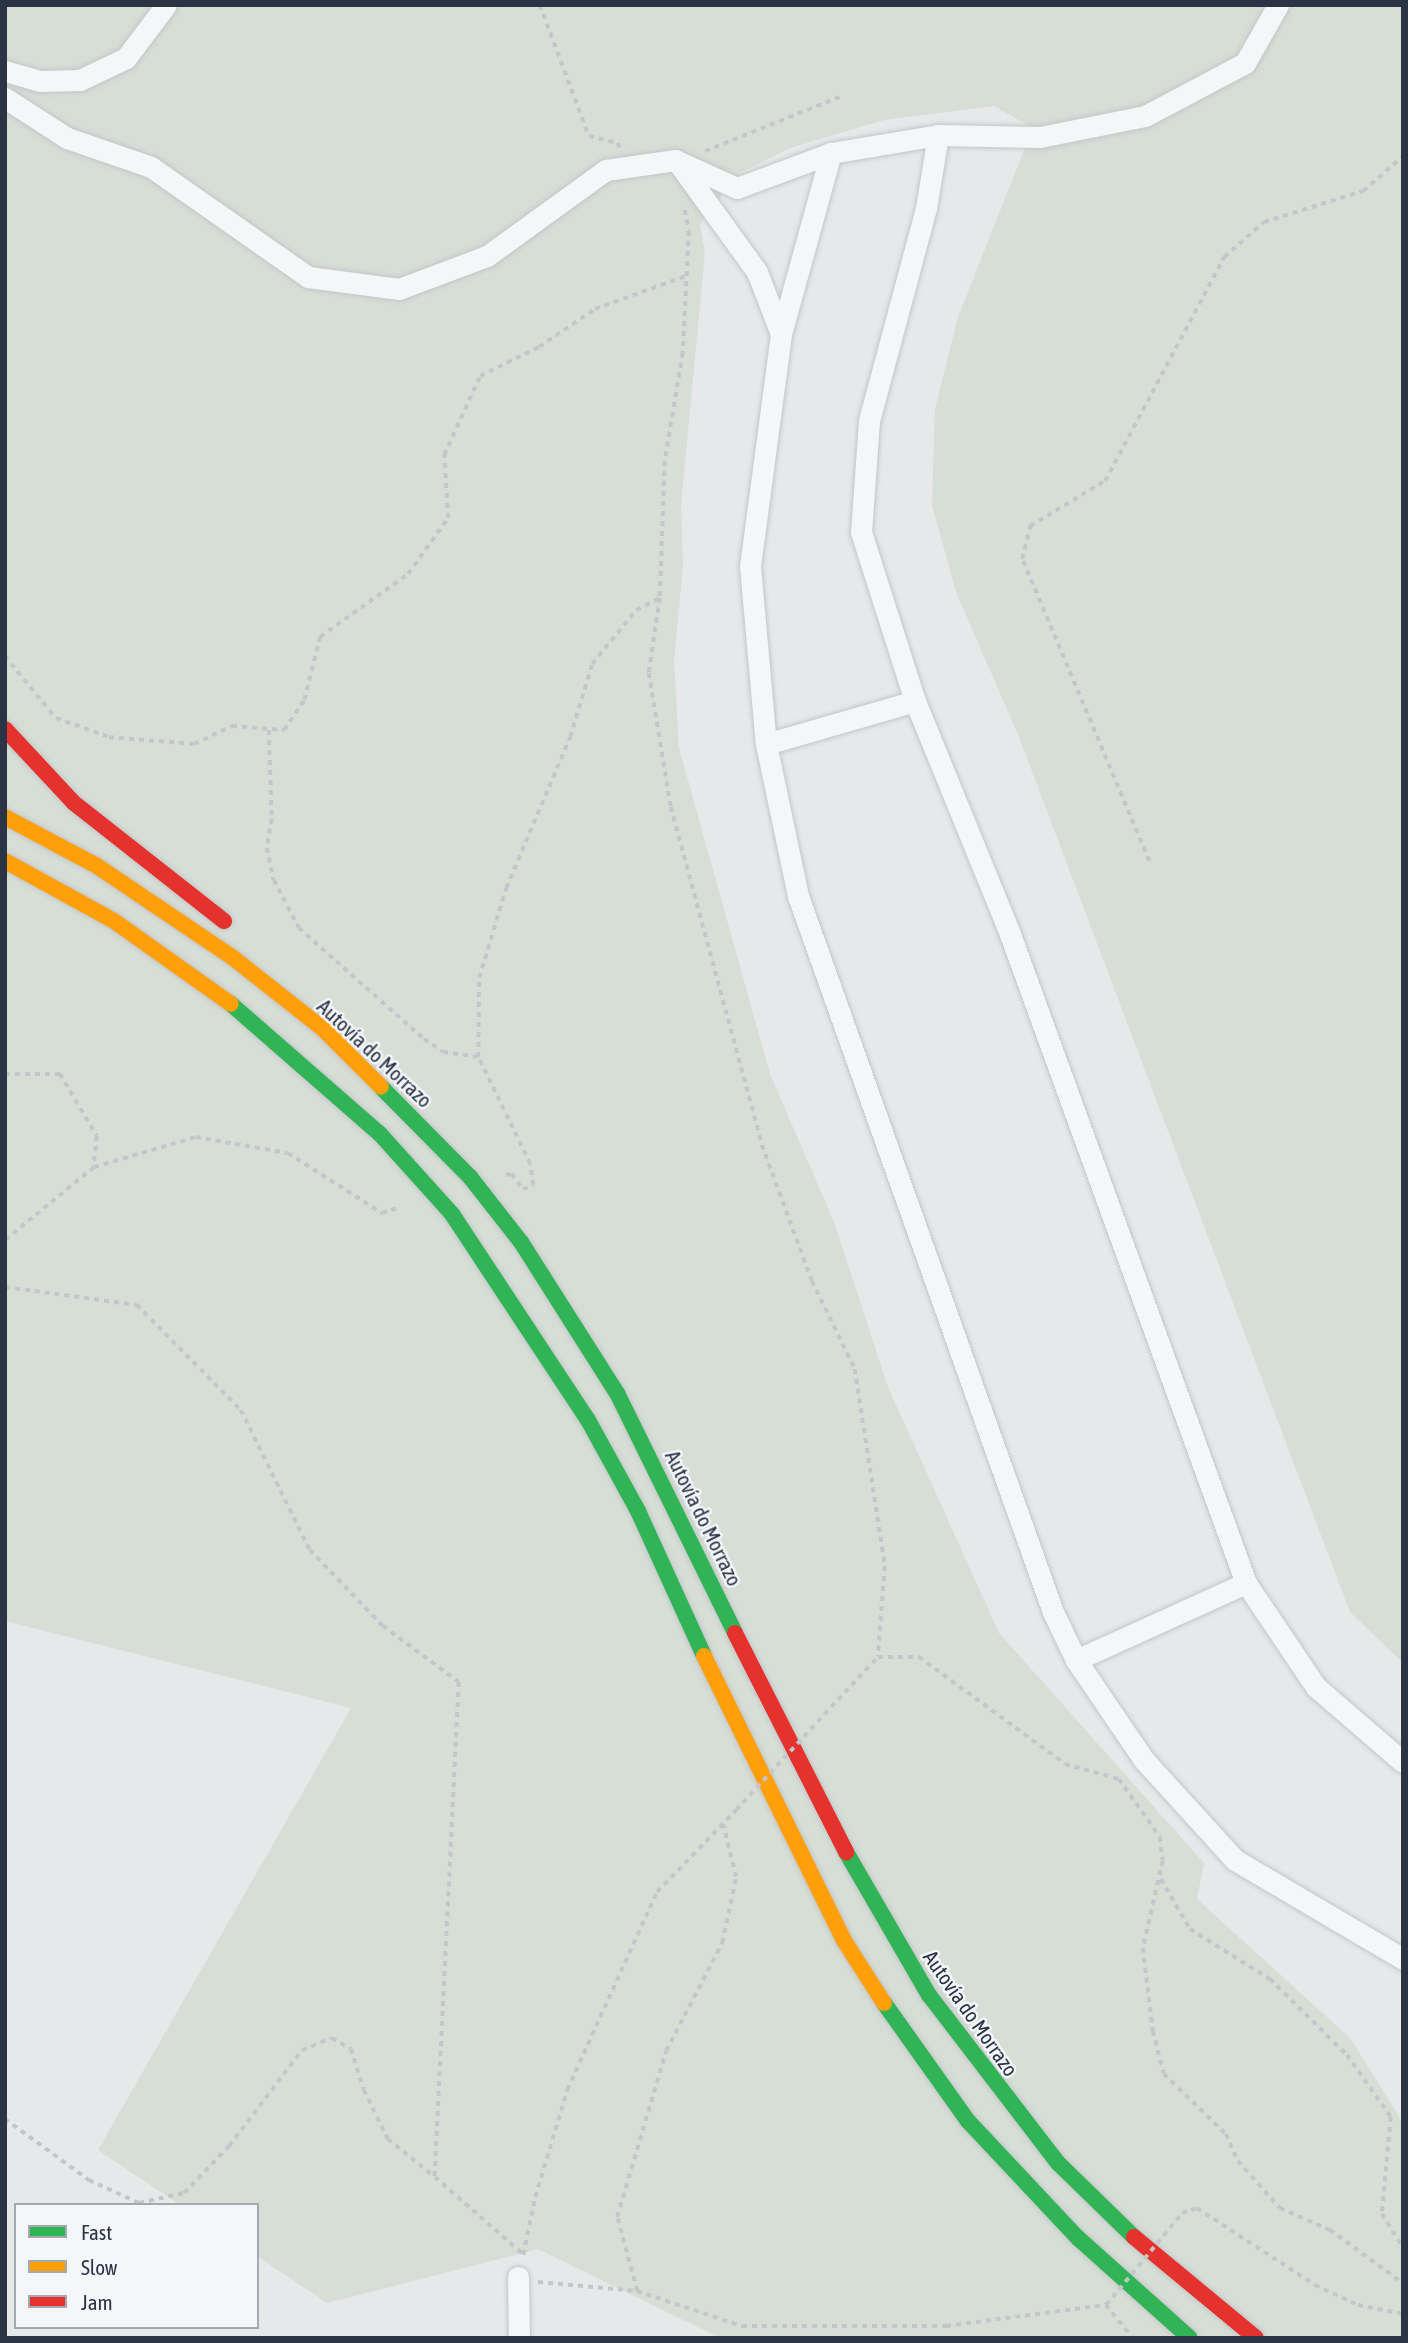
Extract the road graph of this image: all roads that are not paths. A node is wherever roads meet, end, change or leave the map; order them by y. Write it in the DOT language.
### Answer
graph roads {
  1 [pos="166,5"];
  2 [pos="1278,5"];
  3 [pos="5,71"];
  4 [pos="5,98"];
  5 [pos="938,135"];
  6 [pos="831,153"];
  7 [pos="681,162"];
  8 [pos="781,334"];
  9 [pos="915,701"];
  10 [pos="5,729"];
  11 [pos="766,744"];
  12 [pos="5,817"];
  13 [pos="5,861"];
  14 [pos="235,930"];
  15 [pos="436,1118"];
  16 [pos="470,1177"];
  17 [pos="1246,1583"];
  18 [pos="1076,1660"];
  19 [pos="1403,1762"];
  20 [pos="1403,1959"];
  21 [pos="519,2280"];
  22 [pos="519,2338"];
  23 [pos="1190,2338"];
  24 [pos="1256,2338"];
  1 -- 3 [label="street"];
  2 -- 5 [label="street"];
  4 -- 7 [label="street"];
  5 -- 6 [label="street"];
  5 -- 9 [label="street"];
  6 -- 7 [label="street"];
  6 -- 8 [label="street"];
  7 -- 8 [label="street"];
  8 -- 11 [label="street"];
  9 -- 11 [label="street"];
  9 -- 17 [label="street"];
  10 -- 14 [label="highway"];
  11 -- 18 [label="street"];
  12 -- 16 [label="highway, Autovía do Morrazo"];
  13 -- 23 [label="highway"];
  15 -- 16 [label="highway"];
  16 -- 24 [label="highway, Autovía do Morrazo"];
  17 -- 18 [label="street"];
  17 -- 19 [label="street"];
  18 -- 20 [label="street"];
  21 -- 22 [label="street"];
}
